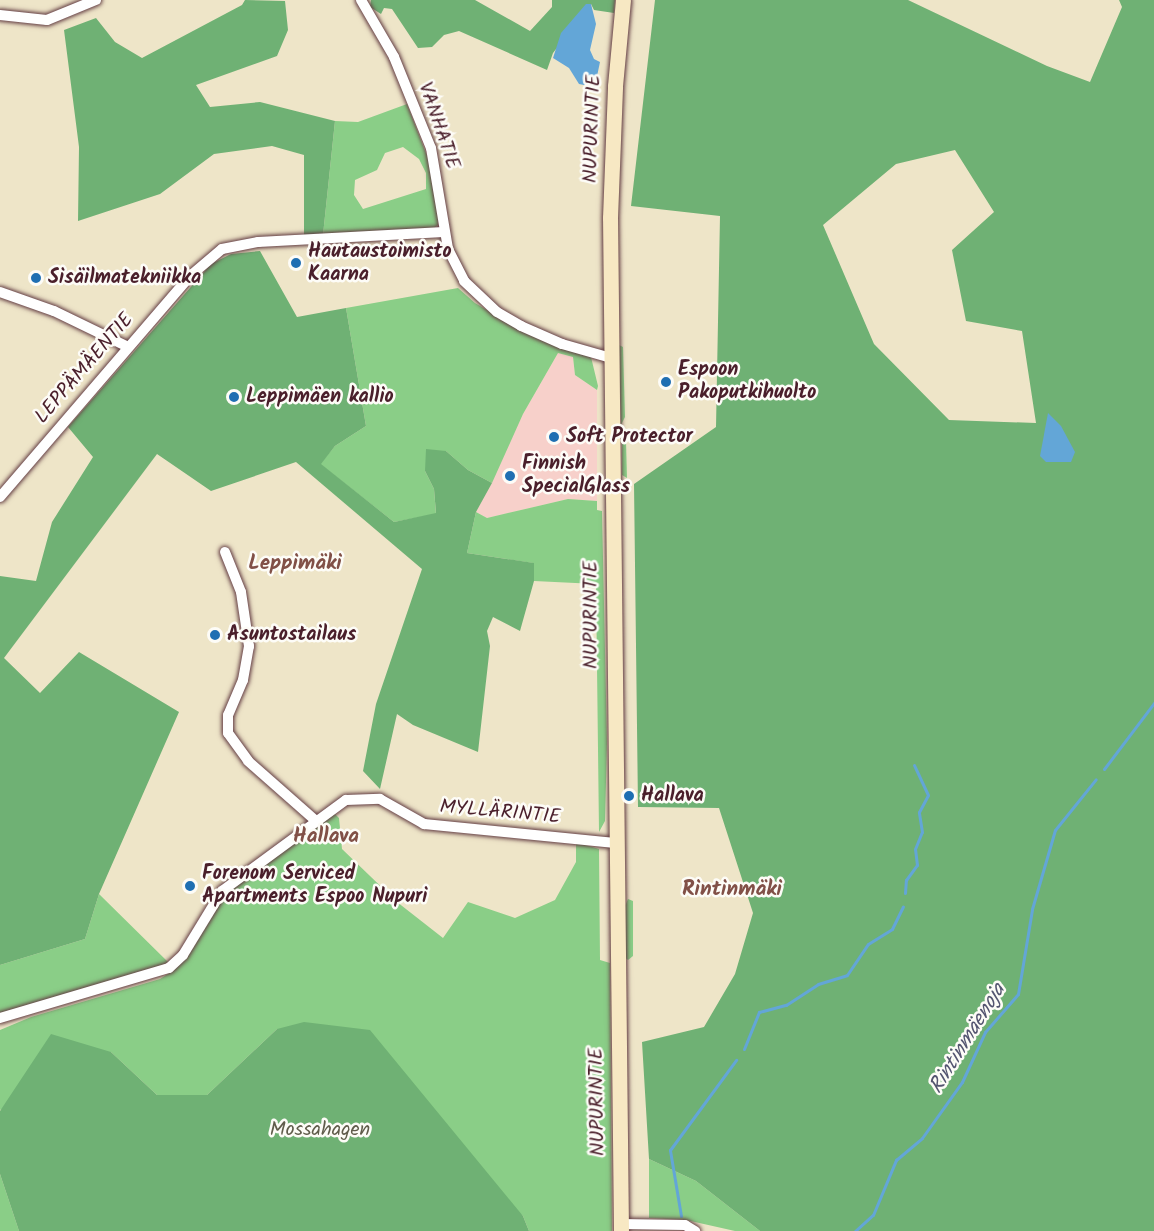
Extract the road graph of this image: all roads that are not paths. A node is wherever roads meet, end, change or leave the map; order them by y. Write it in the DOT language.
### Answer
graph roads {
  1 [pos="96,0"];
  2 [pos="361,0"];
  3 [pos="623,0"];
  4 [pos="0,15"];
  5 [pos="444,232"];
  6 [pos="0,292"];
  7 [pos="128,347"];
  8 [pos="611,358"];
  9 [pos="0,496"];
  10 [pos="225,552"];
  11 [pos="316,821"];
  12 [pos="615,843"];
  13 [pos="0,1018"];
  14 [pos="621,1228"];
  15 [pos="695,1231"];
  1 -- 4 [label="street"];
  2 -- 5 [label="street, VANHATIE"];
  3 -- 8 [label="main road, NUPURINTIE"];
  5 -- 7 [label="street, LEPPÄMÄENTIE"];
  5 -- 8 [label="street, VANHATIE"];
  6 -- 7 [label="street"];
  7 -- 9 [label="street, LEPPÄMÄENTIE"];
  8 -- 12 [label="main road, NUPURINTIE"];
  10 -- 11 [label="street"];
  11 -- 12 [label="street, MYLLÄRINTIE"];
  11 -- 13 [label="street, MYLLÄRINTIE"];
  12 -- 14 [label="main road, NUPURINTIE"];
  14 -- 15 [label="street"];
}
